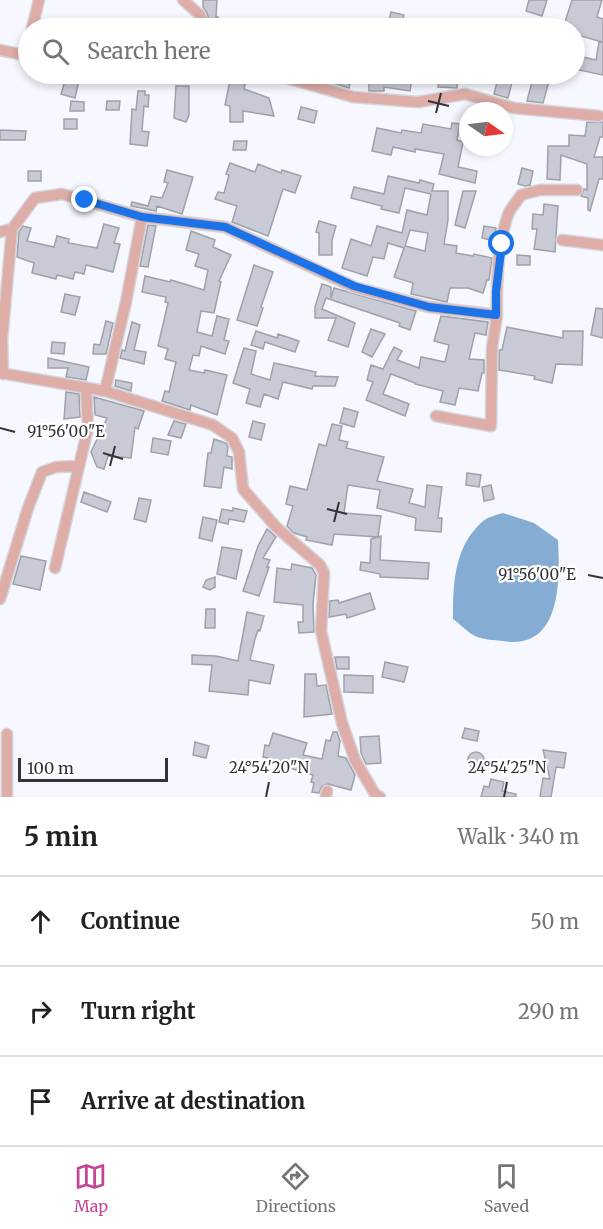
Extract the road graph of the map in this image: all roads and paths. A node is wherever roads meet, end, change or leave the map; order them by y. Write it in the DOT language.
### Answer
graph roads {
  1 [pos="39,0"];
  2 [pos="183,0"];
  3 [pos="34,18"];
  4 [pos="201,18"];
  5 [pos="0,50"];
  6 [pos="18,54"];
  7 [pos="308,84"];
  8 [pos="599,116"];
  9 [pos="577,190"];
  10 [pos="142,217"];
  11 [pos="12,229"];
  12 [pos="0,232"];
  13 [pos="562,240"];
  14 [pos="603,246"];
  15 [pos="496,315"];
  16 [pos="1,374"];
  17 [pos="87,388"];
  18 [pos="105,391"];
  19 [pos="436,416"];
  20 [pos="80,466"];
  21 [pos="55,568"];
  22 [pos="0,599"];
  23 [pos="7,734"];
  24 [pos="7,797"];
  25 [pos="380,797"];
  1 -- 3 [label="street"];
  2 -- 4 [label="street"];
  5 -- 6 [label="street"];
  7 -- 8 [label="street"];
  9 -- 15 [label="street"];
  10 -- 11 [label="street"];
  10 -- 15 [label="street"];
  10 -- 18 [label="street"];
  11 -- 12 [label="street"];
  11 -- 16 [label="street"];
  13 -- 14 [label="street"];
  15 -- 19 [label="street"];
  16 -- 17 [label="street"];
  17 -- 18 [label="street"];
  17 -- 20 [label="street"];
  18 -- 25 [label="street"];
  20 -- 21 [label="street"];
  20 -- 22 [label="street"];
  23 -- 24 [label="street"];
}
